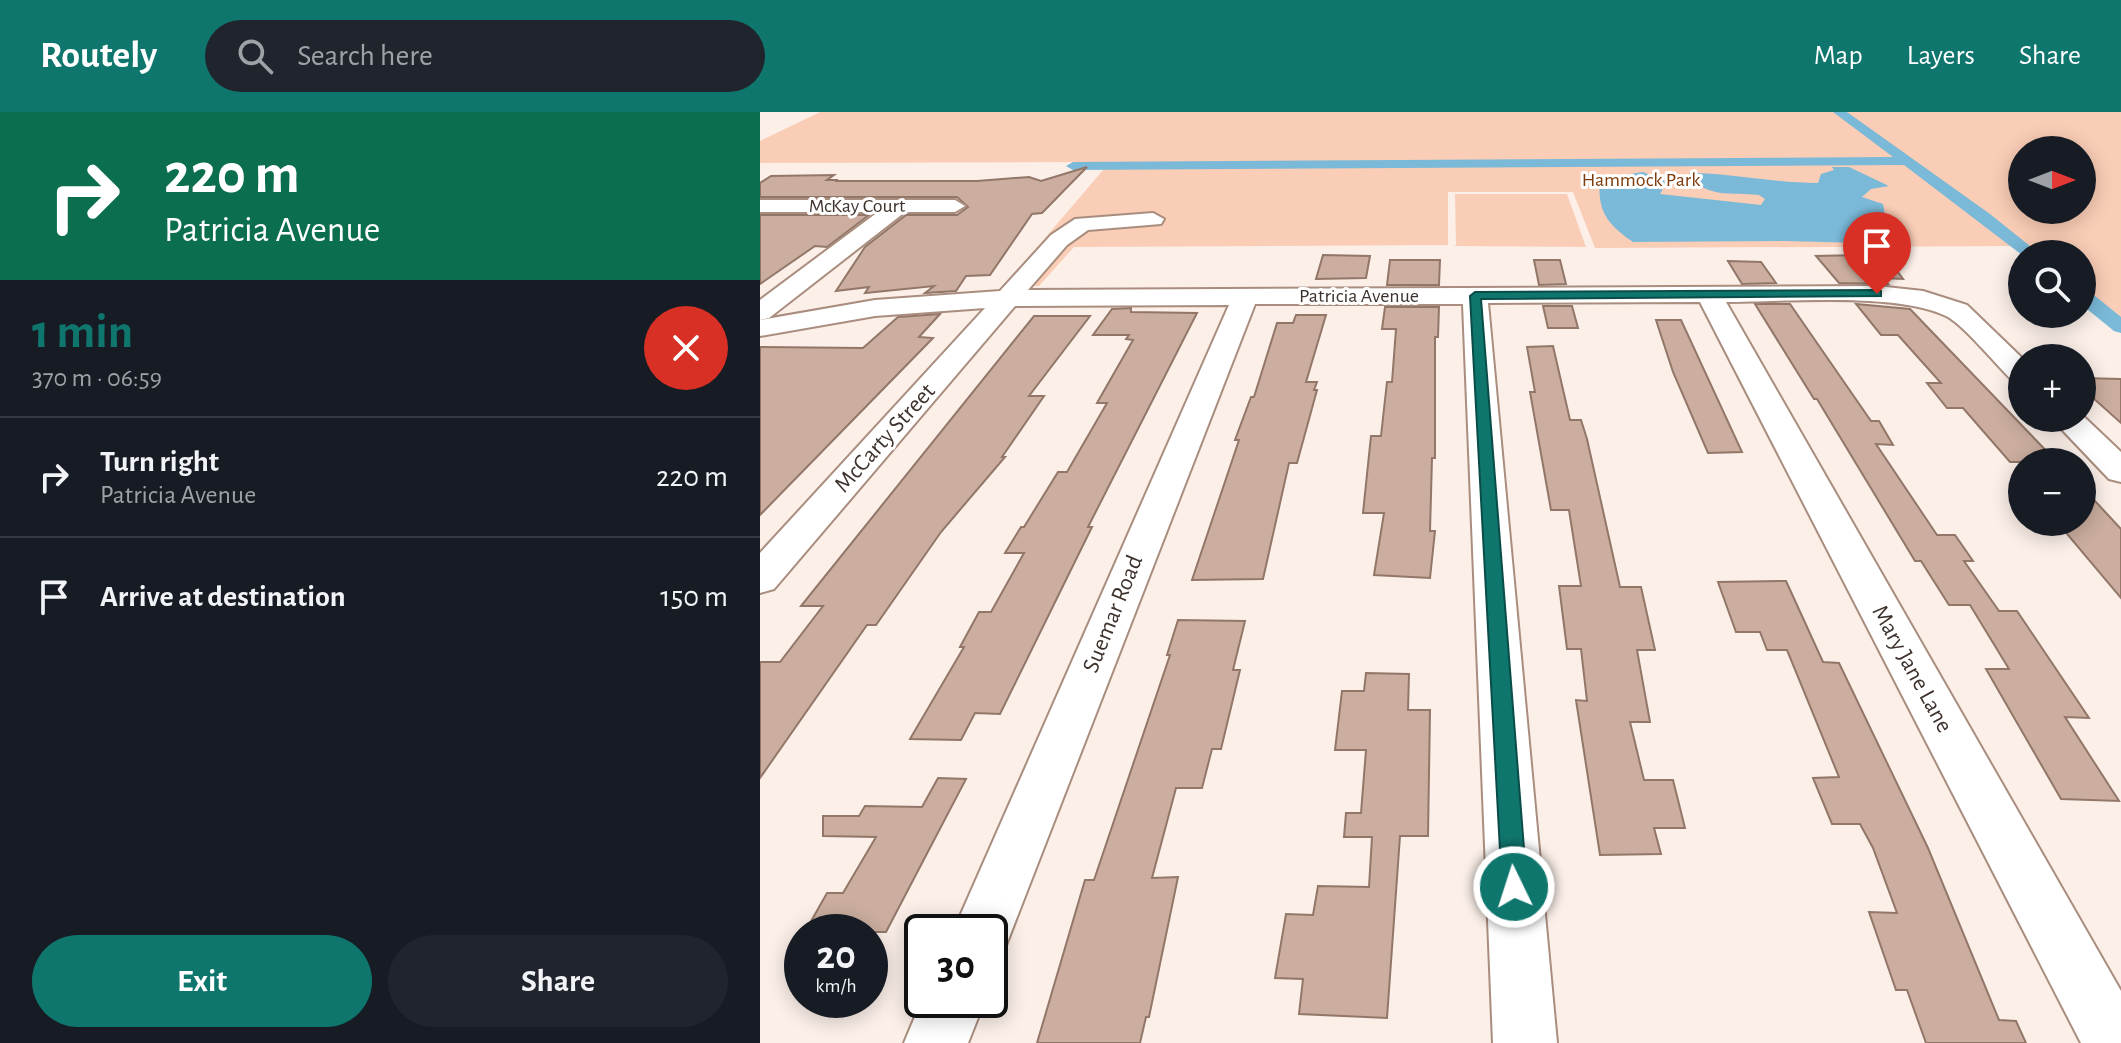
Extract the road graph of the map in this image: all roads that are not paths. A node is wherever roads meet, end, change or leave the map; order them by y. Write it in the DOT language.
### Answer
graph roads {
  1 [pos="760,206"];
  2 [pos="900,206"];
  3 [pos="955,206"];
  4 [pos="1153,219"];
  5 [pos="1709,295"];
  6 [pos="1475,296"];
  7 [pos="1245,297"];
  8 [pos="1010,298"];
  9 [pos="760,312"];
  10 [pos="760,328"];
  11 [pos="2008,360"];
  12 [pos="2081,432"];
  13 [pos="2121,471"];
  14 [pos="760,579"];
  15 [pos="989,914"];
  16 [pos="946,1018"];
  17 [pos="936,1043"];
  18 [pos="1525,1043"];
  19 [pos="2115,1043"];
  1 -- 2 [label="street, McKay Court"];
  2 -- 3 [label="street, McKay Court"];
  2 -- 9 [label="street"];
  4 -- 8 [label="street, McCarty Street"];
  5 -- 6 [label="street, Patricia Avenue"];
  5 -- 11 [label="street, Patricia Avenue"];
  5 -- 19 [label="street, Mary Jane Lane"];
  6 -- 7 [label="street, Patricia Avenue"];
  6 -- 18 [label="street"];
  7 -- 8 [label="street, Patricia Avenue"];
  7 -- 15 [label="street, Suemar Road"];
  8 -- 10 [label="street, Patricia Avenue"];
  8 -- 14 [label="street, McCarty Street"];
  12 -- 13 [label="street"];
  16 -- 17 [label="street"];
}
